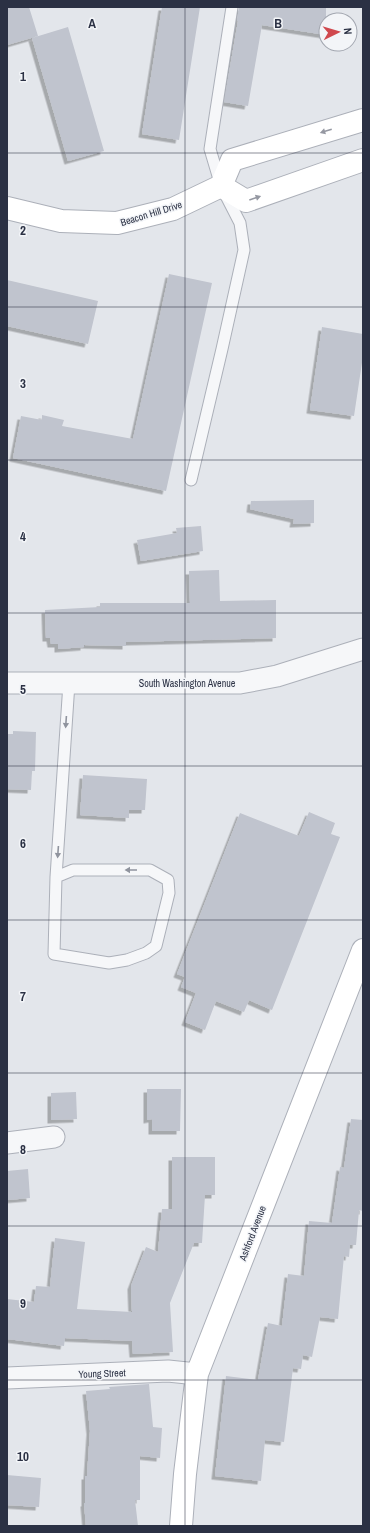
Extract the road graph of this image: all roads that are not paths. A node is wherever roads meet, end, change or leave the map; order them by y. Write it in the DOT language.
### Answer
graph roads {
  1 [pos="232,7"];
  2 [pos="363,120"];
  3 [pos="363,160"];
  4 [pos="221,186"];
  5 [pos="7,208"];
  6 [pos="192,480"];
  7 [pos="363,649"];
  8 [pos="7,683"];
  9 [pos="68,683"];
  10 [pos="56,877"];
  11 [pos="363,950"];
  12 [pos="54,1137"];
  13 [pos="7,1143"];
  14 [pos="197,1374"];
  15 [pos="7,1378"];
  16 [pos="181,1526"];
  1 -- 4 [label="lane"];
  2 -- 4 [label="main road, one-way"];
  4 -- 3 [label="main road, one-way"];
  4 -- 5 [label="main road, Beacon Hill Drive"];
  4 -- 6 [label="lane"];
  7 -- 9 [label="street, South Washington Avenue"];
  8 -- 9 [label="street, South Washington Avenue"];
  9 -- 10 [label="lane, one-way"];
  10 -- 10 [label="lane, one-way"];
  11 -- 14 [label="main road, Ashford Avenue"];
  12 -- 13 [label="street"];
  14 -- 15 [label="street, Young Street"];
  14 -- 16 [label="main road, Ashford Avenue"];
}
